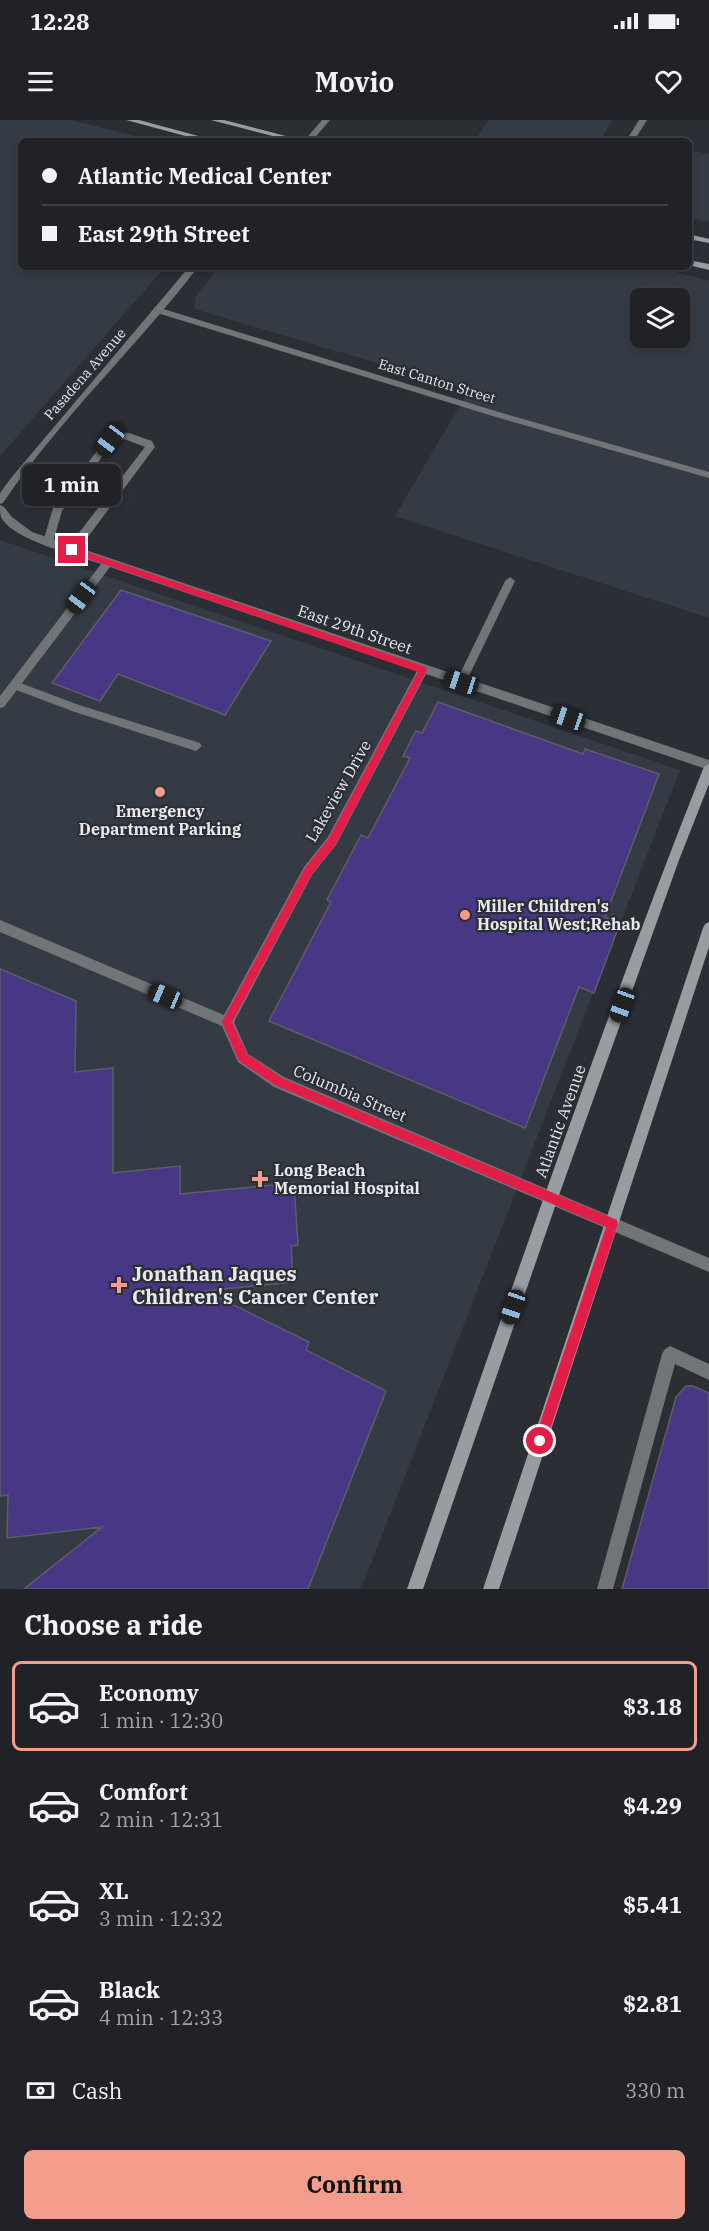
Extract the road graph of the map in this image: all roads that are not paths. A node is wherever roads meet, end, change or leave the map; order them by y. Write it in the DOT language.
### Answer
graph roads {
  1 [pos="130,120"];
  2 [pos="215,120"];
  3 [pos="326,120"];
  4 [pos="643,120"];
  5 [pos="201,138"];
  6 [pos="289,138"];
  7 [pos="311,138"];
  8 [pos="632,138"];
  9 [pos="692,237"];
  10 [pos="709,241"];
  11 [pos="692,263"];
  12 [pos="709,267"];
  13 [pos="191,270"];
  14 [pos="157,310"];
  15 [pos="709,476"];
  16 [pos="0,501"];
  17 [pos="0,509"];
  18 [pos="48,542"];
  19 [pos="72,550"];
  20 [pos="108,562"];
  21 [pos="510,581"];
  22 [pos="423,670"];
  23 [pos="461,682"];
  24 [pos="15,685"];
  25 [pos="0,704"];
  26 [pos="196,747"];
  27 [pos="709,767"];
  28 [pos="0,926"];
  29 [pos="709,928"];
  30 [pos="227,1022"];
  31 [pos="551,1198"];
  32 [pos="612,1224"];
  33 [pos="709,1265"];
  34 [pos="709,1372"];
  35 [pos="415,1589"];
  36 [pos="491,1589"];
  37 [pos="605,1589"];
  1 -- 5 [label="main road"];
  2 -- 6 [label="main road"];
  3 -- 7 [label="street"];
  4 -- 8 [label="street"];
  9 -- 10 [label="main road"];
  11 -- 12 [label="main road"];
  13 -- 14 [label="street, Pasadena Avenue"];
  14 -- 15 [label="street, East Canton Street"];
  14 -- 16 [label="street, Pasadena Avenue"];
  17 -- 18 [label="street, East 29th Street"];
  18 -- 19 [label="street, East 29th Street"];
  18 -- 19 [label="street"];
  19 -- 20 [label="street, East 29th Street"];
  20 -- 22 [label="street, East 29th Street"];
  20 -- 24 [label="street"];
  21 -- 23 [label="street"];
  22 -- 23 [label="street, East 29th Street"];
  22 -- 30 [label="street, Lakeview Drive"];
  23 -- 27 [label="street, East 29th Street"];
  24 -- 25 [label="street"];
  24 -- 26 [label="street"];
  27 -- 31 [label="main road, Atlantic Avenue"];
  28 -- 30 [label="street"];
  29 -- 32 [label="main road"];
  30 -- 31 [label="street, Columbia Street"];
  31 -- 32 [label="street, Columbia Street"];
  31 -- 35 [label="main road, Atlantic Avenue"];
  32 -- 33 [label="street, Columbia Street"];
  32 -- 36 [label="main road"];
  34 -- 37 [label="street"];
}
